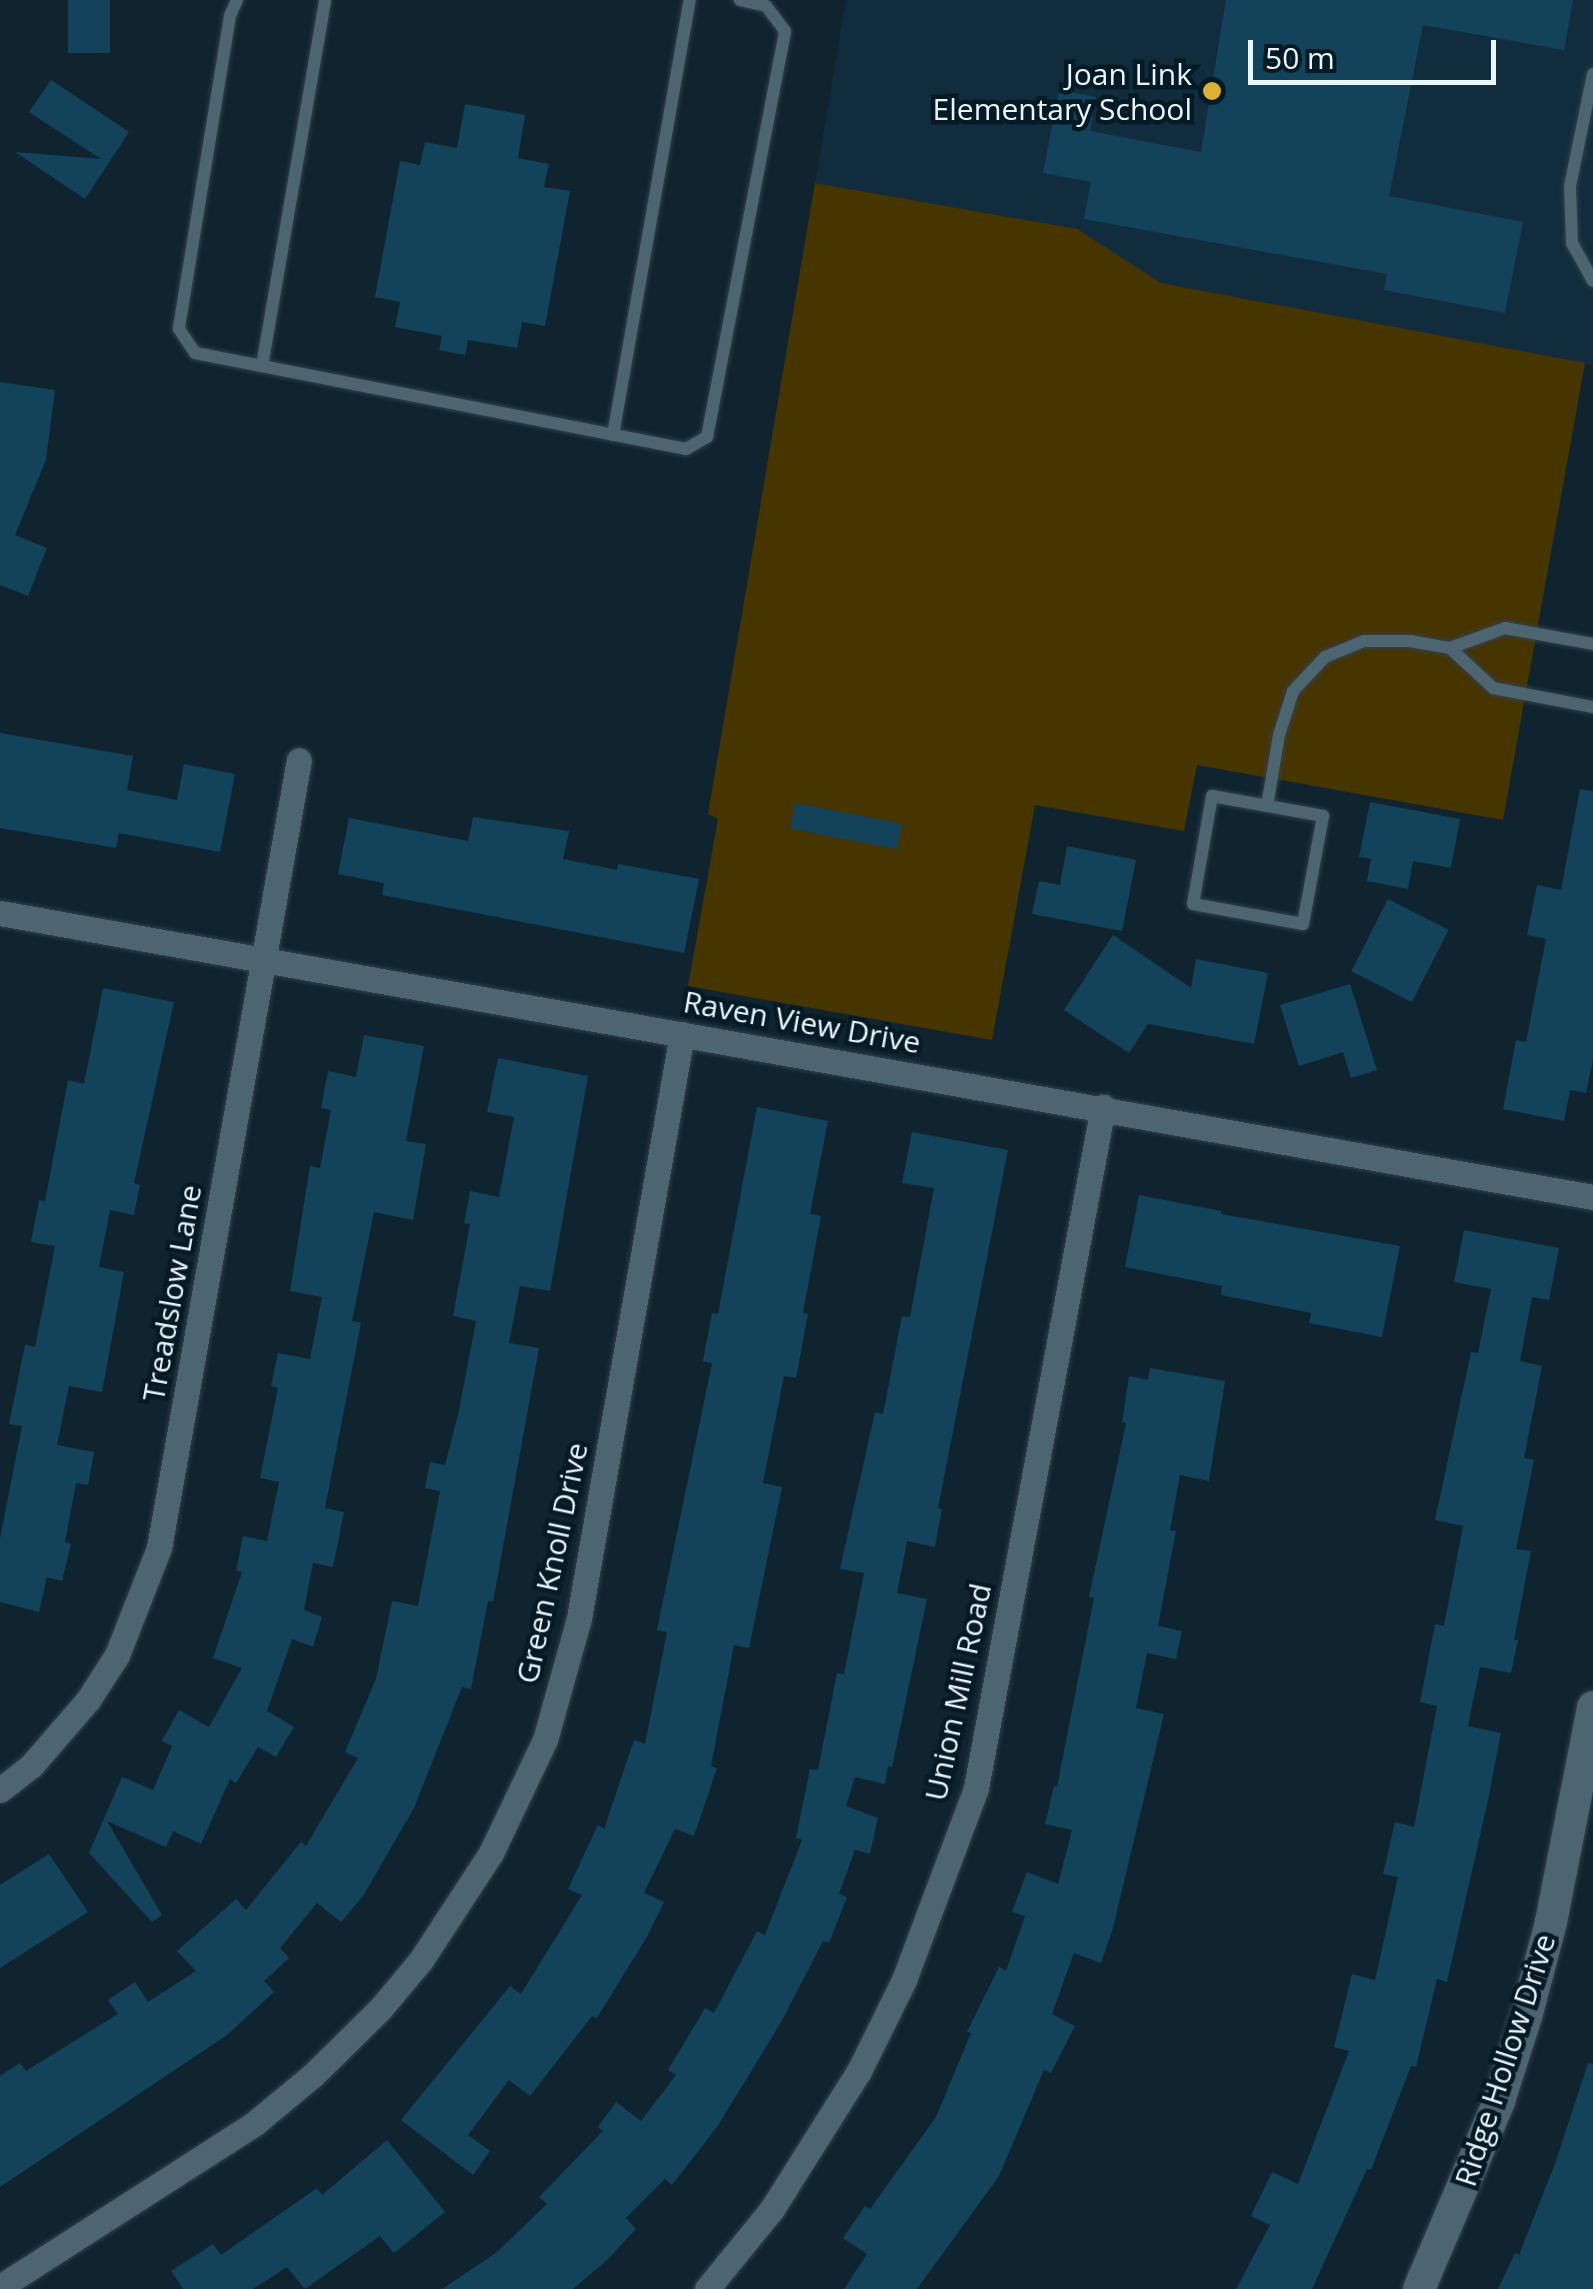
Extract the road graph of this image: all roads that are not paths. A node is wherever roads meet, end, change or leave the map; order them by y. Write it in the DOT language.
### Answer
graph roads {
  1 [pos="237,0"];
  2 [pos="326,0"];
  3 [pos="690,0"];
  4 [pos="740,0"];
  5 [pos="1593,74"];
  6 [pos="1593,281"];
  7 [pos="262,366"];
  8 [pos="613,435"];
  9 [pos="1593,644"];
  10 [pos="1450,648"];
  11 [pos="1593,707"];
  12 [pos="299,760"];
  13 [pos="1267,806"];
  14 [pos="0,913"];
  15 [pos="265,962"];
  16 [pos="682,1034"];
  17 [pos="1103,1107"];
  18 [pos="1593,1197"];
  19 [pos="1593,1707"];
  20 [pos="0,1790"];
  21 [pos="0,2286"];
  22 [pos="708,2289"];
  23 [pos="1419,2289"];
  1 -- 7 [label="lane"];
  2 -- 7 [label="lane"];
  3 -- 8 [label="lane"];
  4 -- 8 [label="lane"];
  5 -- 6 [label="lane"];
  7 -- 8 [label="lane"];
  9 -- 10 [label="lane"];
  10 -- 11 [label="lane"];
  10 -- 13 [label="lane"];
  12 -- 15 [label="street, Treadslow Lane"];
  13 -- 13 [label="lane"];
  14 -- 15 [label="street, Raven View Drive"];
  15 -- 16 [label="street, Raven View Drive"];
  15 -- 20 [label="street, Treadslow Lane"];
  16 -- 17 [label="street, Raven View Drive"];
  16 -- 21 [label="street, Green Knoll Drive"];
  17 -- 18 [label="street, Raven View Drive"];
  17 -- 22 [label="street, Union Mill Road"];
  19 -- 23 [label="street, Ridge Hollow Drive"];
}
